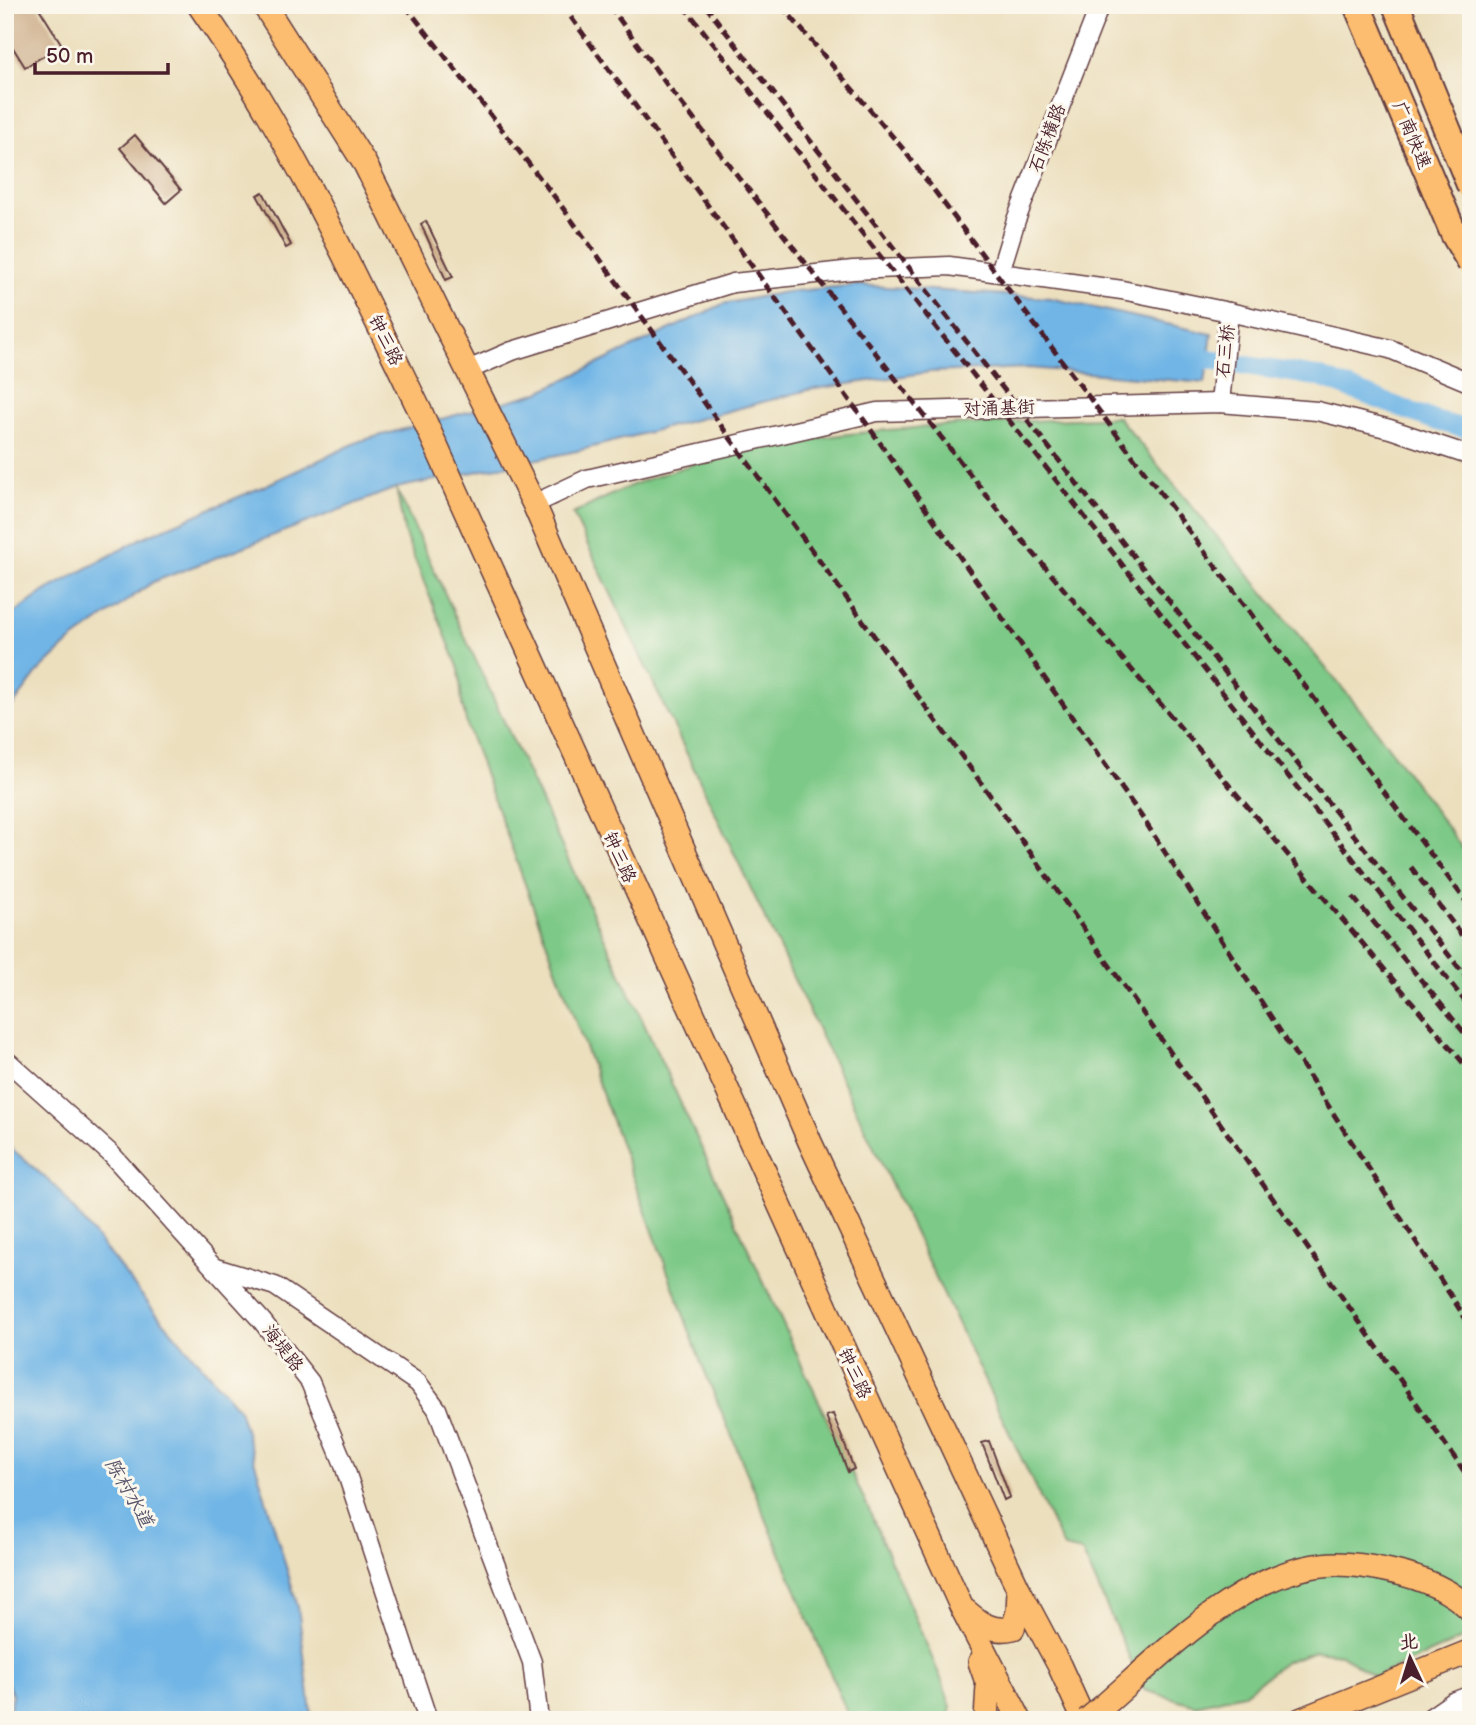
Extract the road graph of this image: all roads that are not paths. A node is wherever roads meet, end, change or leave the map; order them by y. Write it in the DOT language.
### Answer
graph roads {
  1 [pos="199,5"];
  2 [pos="264,5"];
  3 [pos="1100,5"];
  4 [pos="1357,5"];
  5 [pos="1396,5"];
  6 [pos="1471,187"];
  7 [pos="1471,263"];
  8 [pos="1000,272"];
  9 [pos="1229,312"];
  10 [pos="468,370"];
  11 [pos="1471,383"];
  12 [pos="1220,397"];
  13 [pos="1471,456"];
  14 [pos="534,504"];
  15 [pos="5,1059"];
  16 [pos="214,1268"];
  17 [pos="1019,1590"];
  18 [pos="961,1606"];
  19 [pos="1471,1610"];
  20 [pos="1471,1651"];
  21 [pos="1059,1665"];
  22 [pos="1471,1695"];
  23 [pos="428,1720"];
  24 [pos="539,1720"];
  25 [pos="986,1720"];
  26 [pos="1020,1720"];
  27 [pos="1085,1720"];
  28 [pos="1113,1720"];
  29 [pos="1300,1720"];
  30 [pos="1427,1720"];
  1 -- 18 [label="main road, 钟三路"];
  2 -- 10 [label="main road"];
  3 -- 8 [label="street, 石陈横路"];
  4 -- 7 [label="highway, 广南快速, bridge"];
  5 -- 6 [label="highway, 广南快速, bridge"];
  8 -- 9 [label="street"];
  8 -- 10 [label="street"];
  9 -- 11 [label="street"];
  9 -- 12 [label="street, 石三桥"];
  10 -- 14 [label="main road"];
  12 -- 13 [label="street, 对涌基街"];
  12 -- 14 [label="street, 对涌基街"];
  14 -- 17 [label="main road"];
  15 -- 16 [label="street, 海堤路"];
  16 -- 23 [label="street, 海堤路"];
  16 -- 24 [label="street"];
  17 -- 18 [label="main road"];
  17 -- 21 [label="main road"];
  18 -- 25 [label="main road"];
  18 -- 26 [label="main road, 钟三路"];
  19 -- 27 [label="main road, bridge"];
  20 -- 29 [label="main road"];
  21 -- 27 [label="main road"];
  21 -- 28 [label="main road"];
  22 -- 30 [label="street"];
}
